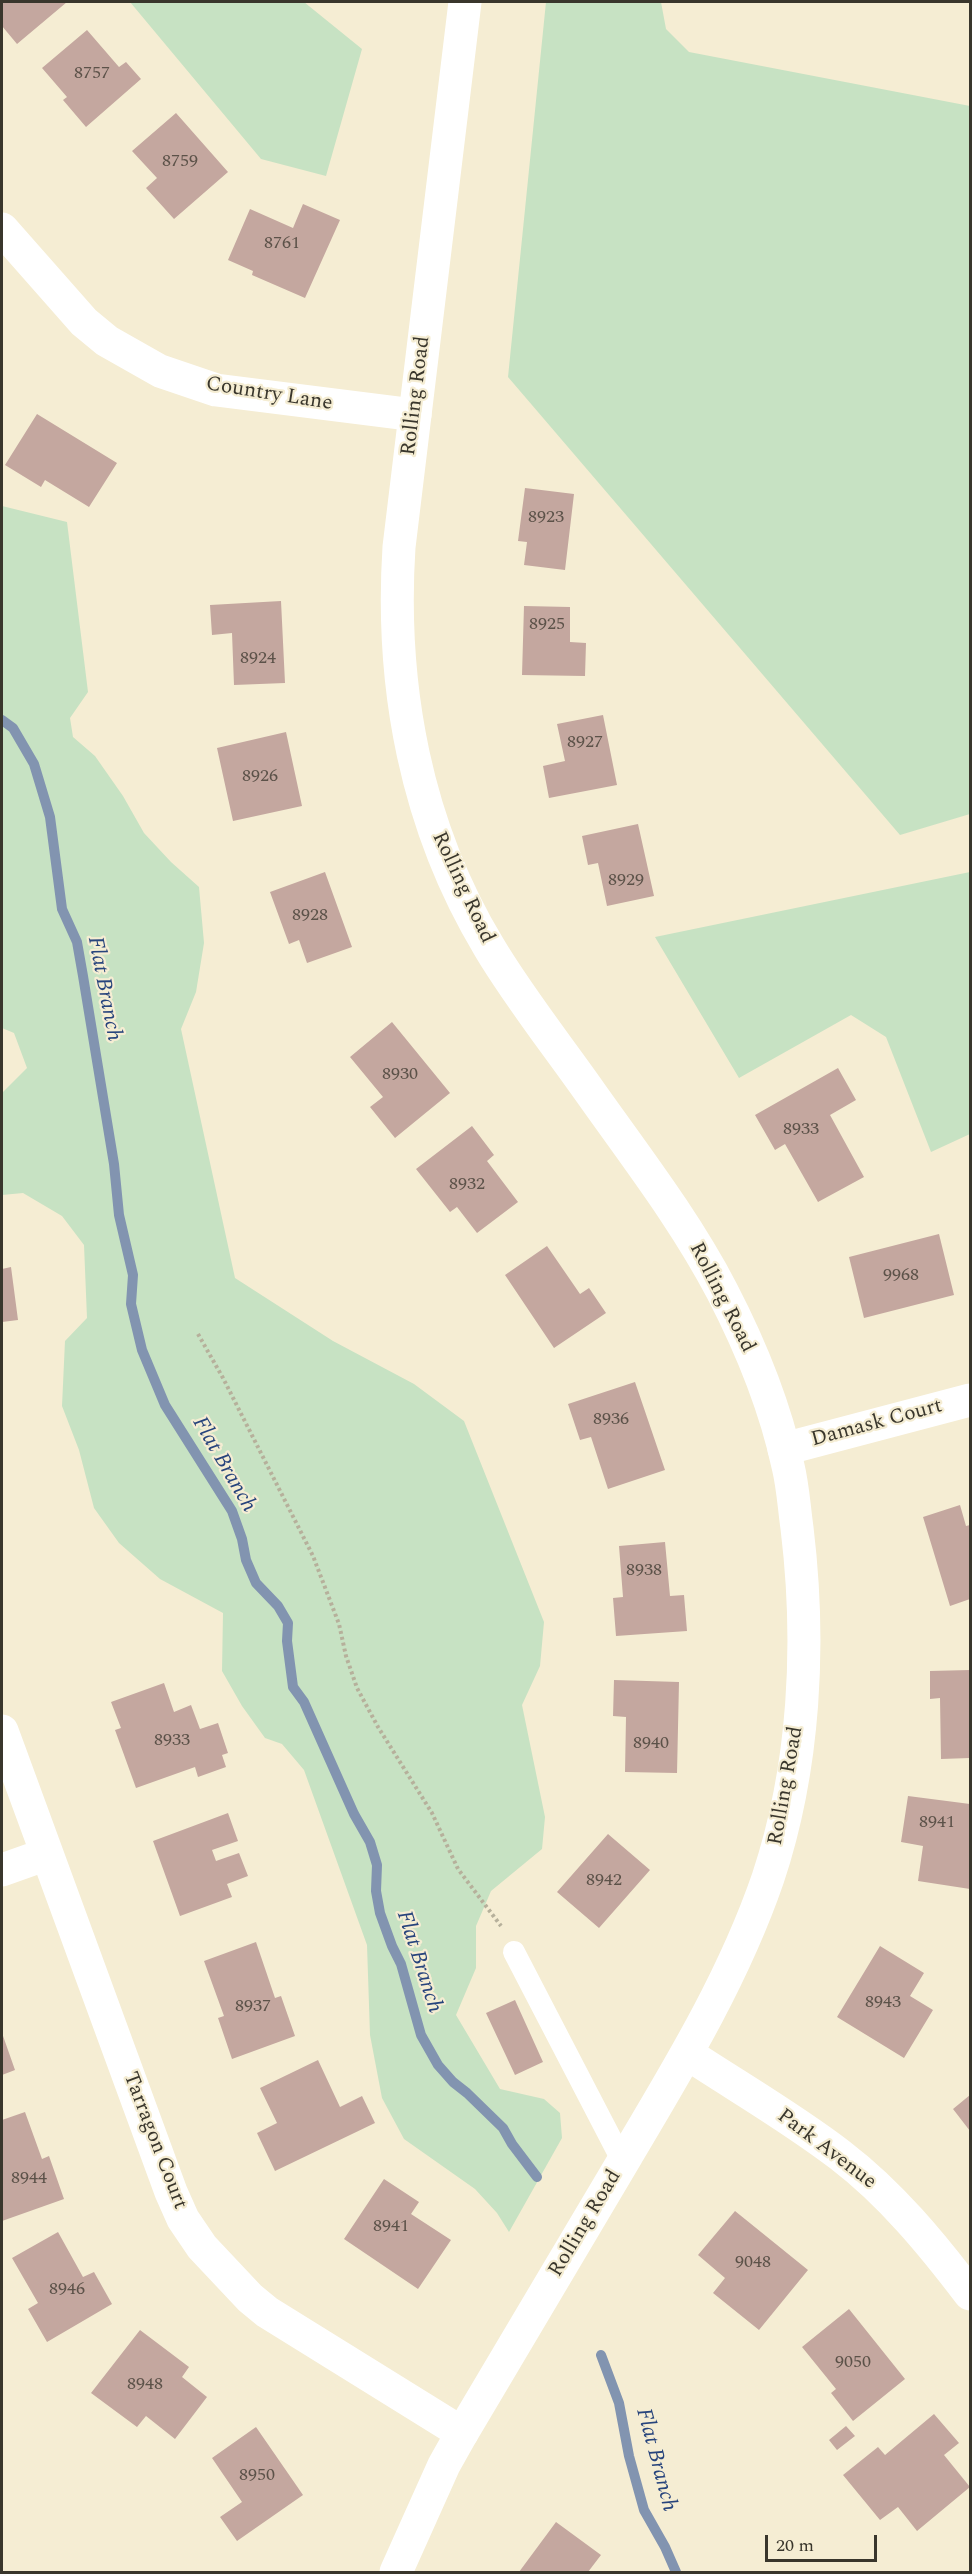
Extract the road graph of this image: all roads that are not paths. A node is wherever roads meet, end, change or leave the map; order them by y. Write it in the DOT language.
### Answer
graph roads {
  1 [pos="465,2"];
  2 [pos="2,229"];
  3 [pos="415,415"];
  4 [pos="970,1400"];
  5 [pos="784,1449"];
  6 [pos="2,1731"];
  7 [pos="47,1854"];
  8 [pos="2,1870"];
  9 [pos="514,1952"];
  10 [pos="688,2054"];
  11 [pos="623,2162"];
  12 [pos="970,2294"];
  13 [pos="462,2433"];
  14 [pos="396,2572"];
  1 -- 3 [label="street, Rolling Road"];
  2 -- 3 [label="street, Country Lane"];
  3 -- 5 [label="street, Rolling Road"];
  4 -- 5 [label="street, Damask Court"];
  5 -- 10 [label="street, Rolling Road"];
  6 -- 7 [label="street, Tarragon Court"];
  7 -- 8 [label="street"];
  7 -- 13 [label="street, Tarragon Court"];
  9 -- 11 [label="lane"];
  10 -- 11 [label="street, Rolling Road"];
  10 -- 12 [label="street, Park Avenue"];
  11 -- 13 [label="street, Rolling Road"];
  13 -- 14 [label="street, Rolling Road"];
}
